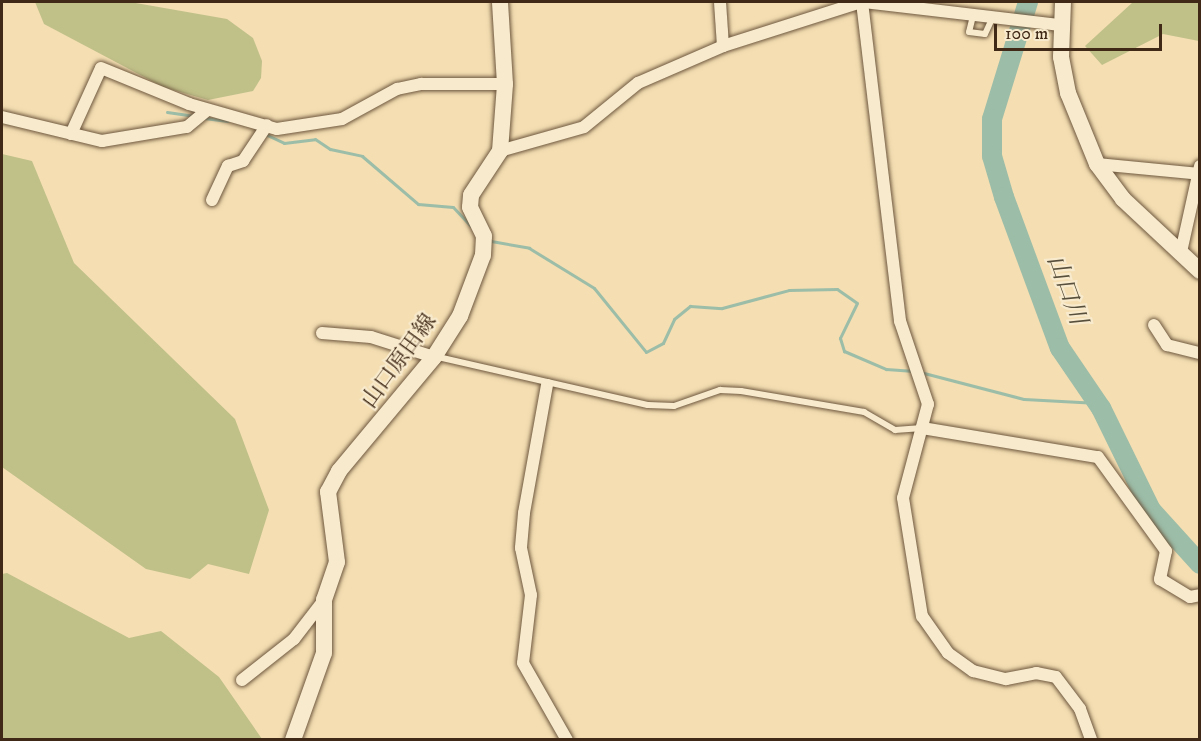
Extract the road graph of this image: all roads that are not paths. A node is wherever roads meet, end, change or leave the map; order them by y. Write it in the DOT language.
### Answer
graph roads {
  1 [pos="500,2"];
  2 [pos="720,2"];
  3 [pos="862,2"];
  4 [pos="1063,2"];
  5 [pos="1054,25"];
  6 [pos="723,46"];
  7 [pos="505,84"];
  8 [pos="207,110"];
  9 [pos="2,117"];
  10 [pos="267,125"];
  11 [pos="71,134"];
  12 [pos="500,151"];
  13 [pos="1097,164"];
  14 [pos="1199,172"];
  15 [pos="212,200"];
  16 [pos="1181,252"];
  17 [pos="1200,271"];
  18 [pos="1154,325"];
  19 [pos="322,333"];
  20 [pos="1200,353"];
  21 [pos="434,357"];
  22 [pos="547,385"];
  23 [pos="922,428"];
  24 [pos="1200,595"];
  25 [pos="324,600"];
  26 [pos="242,680"];
  27 [pos="292,740"];
  28 [pos="567,740"];
  29 [pos="1091,740"];
  1 -- 7 [label="main road, 山口原田線"];
  2 -- 6 [label="street"];
  3 -- 5 [label="street"];
  3 -- 6 [label="street"];
  3 -- 23 [label="street"];
  4 -- 5 [label="main road"];
  5 -- 13 [label="main road"];
  6 -- 12 [label="street"];
  7 -- 10 [label="street"];
  7 -- 12 [label="main road, 山口原田線"];
  8 -- 10 [label="street"];
  8 -- 11 [label="street"];
  8 -- 11 [label="street"];
  9 -- 11 [label="street"];
  10 -- 15 [label="street"];
  12 -- 21 [label="main road, 山口原田線"];
  13 -- 14 [label="street"];
  13 -- 16 [label="main road"];
  14 -- 16 [label="street"];
  16 -- 17 [label="main road"];
  18 -- 20 [label="street"];
  19 -- 21 [label="street"];
  21 -- 22 [label="lane"];
  21 -- 25 [label="main road, 山口原田線"];
  22 -- 23 [label="lane"];
  22 -- 28 [label="street"];
  23 -- 24 [label="street"];
  23 -- 29 [label="street"];
  25 -- 26 [label="street"];
  25 -- 27 [label="main road, 山口原田線"];
}
